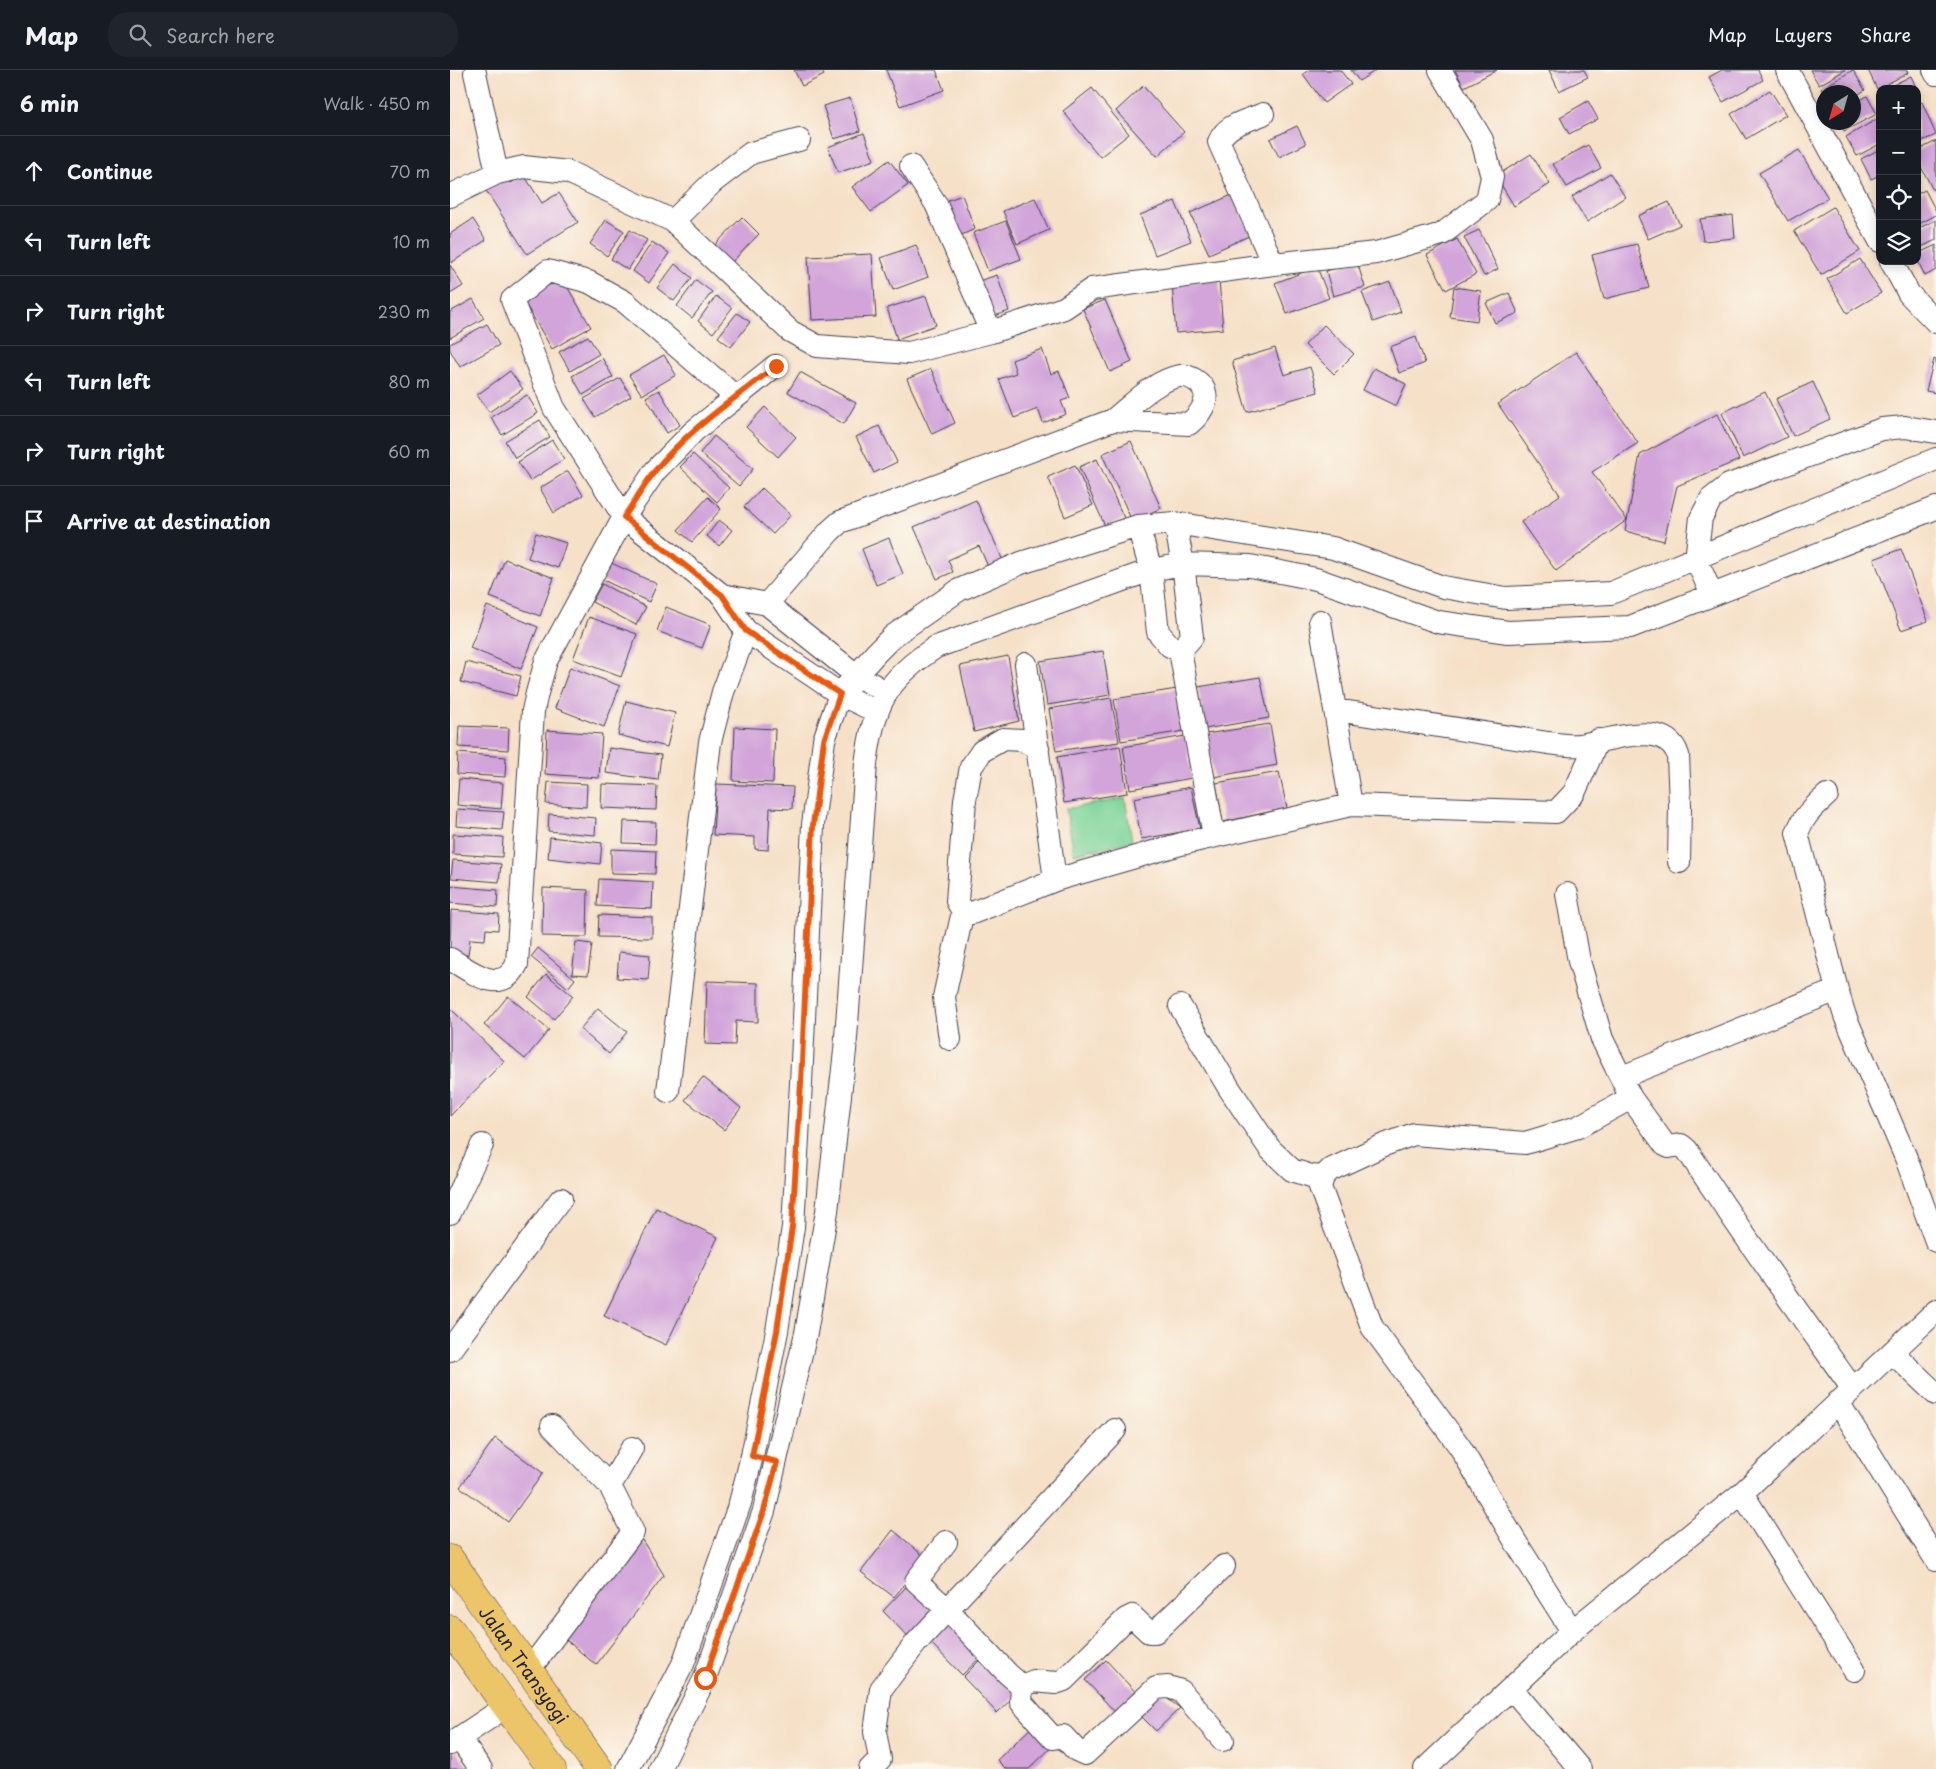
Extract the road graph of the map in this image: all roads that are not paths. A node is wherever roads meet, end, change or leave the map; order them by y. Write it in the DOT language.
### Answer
graph roads {
  1 [pos="1440,70"];
  2 [pos="1787,70"];
  3 [pos="1934,70"];
  4 [pos="475,73"];
  5 [pos="1936,74"];
  6 [pos="1263,114"];
  7 [pos="799,140"];
  8 [pos="911,166"];
  9 [pos="497,173"];
  10 [pos="450,196"];
  11 [pos="673,220"];
  12 [pos="1876,234"];
  13 [pos="1273,264"];
  14 [pos="1893,265"];
  15 [pos="1936,322"];
  16 [pos="991,332"];
  17 [pos="776,366"];
  18 [pos="736,397"];
  19 [pos="1113,420"];
  20 [pos="1936,432"];
  21 [pos="1936,459"];
  22 [pos="1936,508"];
  23 [pos="624,517"];
  24 [pos="1175,523"];
  25 [pos="1138,526"];
  26 [pos="1696,559"];
  27 [pos="1184,564"];
  28 [pos="1151,570"];
  29 [pos="722,595"];
  30 [pos="1712,595"];
  31 [pos="766,604"];
  32 [pos="1320,621"];
  33 [pos="746,631"];
  34 [pos="1180,651"];
  35 [pos="1026,664"];
  36 [pos="856,675"];
  37 [pos="886,692"];
  38 [pos="840,694"];
  39 [pos="1336,710"];
  40 [pos="877,712"];
  41 [pos="1598,740"];
  42 [pos="1038,749"];
  43 [pos="1827,795"];
  44 [pos="1351,805"];
  45 [pos="1214,836"];
  46 [pos="1679,862"];
  47 [pos="1055,880"];
  48 [pos="1567,894"];
  49 [pos="963,911"];
  50 [pos="450,959"];
  51 [pos="1837,990"];
  52 [pos="1180,1006"];
  53 [pos="950,1038"];
  54 [pos="1622,1077"];
  55 [pos="668,1091"];
  56 [pos="1631,1098"];
  57 [pos="482,1145"];
  58 [pos="1323,1177"];
  59 [pos="562,1199"];
  60 [pos="450,1213"];
  61 [pos="1936,1241"];
  62 [pos="1936,1311"];
  63 [pos="450,1350"];
  64 [pos="1892,1352"];
  65 [pos="1936,1394"];
  66 [pos="1845,1395"];
  67 [pos="552,1426"];
  68 [pos="1115,1430"];
  69 [pos="632,1448"];
  70 [pos="752,1456"];
  71 [pos="777,1462"];
  72 [pos="610,1486"];
  73 [pos="1742,1493"];
  74 [pos="946,1542"];
  75 [pos="450,1559"];
  76 [pos="1936,1560"];
  77 [pos="1224,1566"];
  78 [pos="478,1598"];
  79 [pos="948,1610"];
  80 [pos="450,1616"];
  81 [pos="450,1629"];
  82 [pos="1572,1631"];
  83 [pos="529,1670"];
  84 [pos="1854,1670"];
  85 [pos="1022,1686"];
  86 [pos="1512,1689"];
  87 [pos="507,1706"];
  88 [pos="1223,1740"];
  89 [pos="454,1741"];
  90 [pos="1087,1762"];
  91 [pos="481,1769"];
  92 [pos="552,1769"];
  93 [pos="599,1769"];
  94 [pos="628,1769"];
  95 [pos="660,1769"];
  96 [pos="870,1769"];
  97 [pos="1425,1769"];
  98 [pos="1580,1769"];
  1 -- 13 [label="street"];
  2 -- 12 [label="street"];
  3 -- 5 [label="street"];
  4 -- 9 [label="street"];
  6 -- 13 [label="street"];
  7 -- 11 [label="street"];
  8 -- 16 [label="street"];
  9 -- 10 [label="street"];
  9 -- 11 [label="street"];
  11 -- 16 [label="street"];
  13 -- 16 [label="street"];
  14 -- 15 [label="street"];
  17 -- 18 [label="street"];
  18 -- 23 [label="street"];
  18 -- 23 [label="street"];
  19 -- 31 [label="street"];
  20 -- 26 [label="street"];
  21 -- 26 [label="street"];
  22 -- 30 [label="street"];
  23 -- 29 [label="street"];
  23 -- 50 [label="street"];
  24 -- 25 [label="street"];
  24 -- 26 [label="street"];
  24 -- 27 [label="street"];
  25 -- 28 [label="street"];
  25 -- 36 [label="street"];
  26 -- 30 [label="street"];
  27 -- 28 [label="street"];
  27 -- 30 [label="street"];
  27 -- 34 [label="street"];
  28 -- 34 [label="street"];
  28 -- 37 [label="street"];
  29 -- 31 [label="street"];
  29 -- 33 [label="street"];
  31 -- 36 [label="street"];
  32 -- 39 [label="street"];
  33 -- 38 [label="street"];
  33 -- 55 [label="street"];
  34 -- 45 [label="street"];
  35 -- 42 [label="street"];
  36 -- 37 [label="street"];
  36 -- 38 [label="street"];
  37 -- 40 [label="street"];
  38 -- 40 [label="street"];
  38 -- 70 [label="street"];
  39 -- 41 [label="street"];
  39 -- 44 [label="street"];
  40 -- 71 [label="street"];
  41 -- 44 [label="street"];
  41 -- 46 [label="street"];
  42 -- 47 [label="street"];
  42 -- 49 [label="street"];
  43 -- 51 [label="street"];
  44 -- 45 [label="street"];
  45 -- 47 [label="street"];
  47 -- 49 [label="street"];
  48 -- 54 [label="street"];
  49 -- 53 [label="street"];
  51 -- 54 [label="street"];
  51 -- 61 [label="street"];
  52 -- 58 [label="street"];
  54 -- 56 [label="street"];
  56 -- 58 [label="street"];
  56 -- 66 [label="street"];
  57 -- 60 [label="street"];
  58 -- 82 [label="street"];
  59 -- 63 [label="street"];
  62 -- 64 [label="street"];
  64 -- 65 [label="street"];
  64 -- 66 [label="street"];
  66 -- 73 [label="street"];
  66 -- 76 [label="street"];
  67 -- 72 [label="street"];
  68 -- 79 [label="street"];
  69 -- 72 [label="street"];
  70 -- 71 [label="street"];
  70 -- 94 [label="street"];
  71 -- 95 [label="street"];
  72 -- 83 [label="street"];
  73 -- 82 [label="street"];
  73 -- 84 [label="street"];
  74 -- 79 [label="street"];
  75 -- 78 [label="highway, Jalan Transyogi"];
  77 -- 85 [label="street"];
  78 -- 80 [label="highway"];
  78 -- 83 [label="highway, Jalan Transyogi"];
  79 -- 85 [label="street"];
  79 -- 96 [label="street"];
  81 -- 87 [label="highway"];
  82 -- 86 [label="street"];
  83 -- 93 [label="highway, Jalan Transyogi"];
  85 -- 90 [label="street"];
  86 -- 97 [label="street"];
  86 -- 98 [label="street"];
  87 -- 89 [label="street"];
  87 -- 92 [label="highway"];
  88 -- 90 [label="street"];
  89 -- 91 [label="street"];
}
